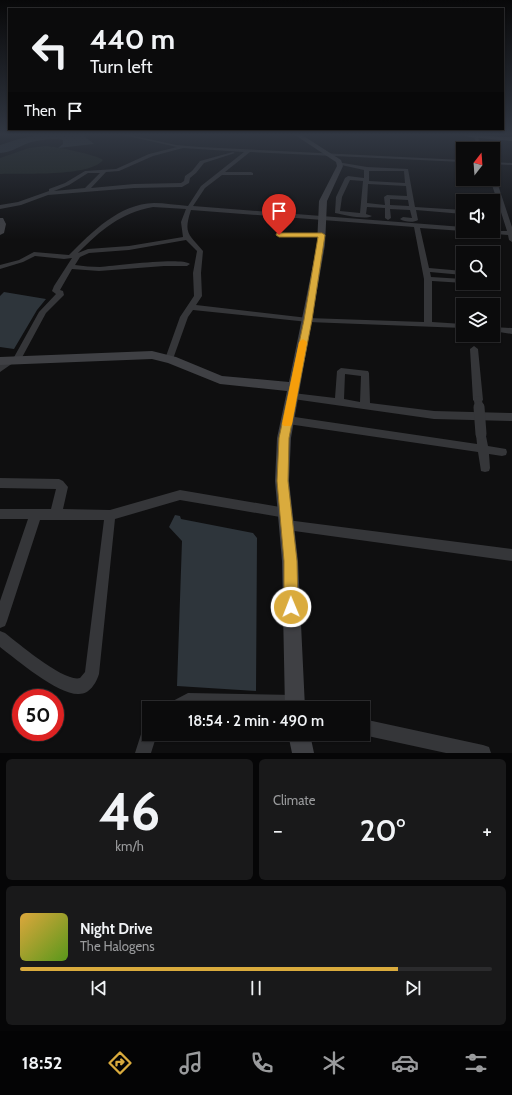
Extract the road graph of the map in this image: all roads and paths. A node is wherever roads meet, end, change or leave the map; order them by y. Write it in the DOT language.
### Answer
graph roads {
  1 [pos="110,170"];
  2 [pos="195,170"];
  3 [pos="224,170"];
  4 [pos="338,170"];
  5 [pos="351,170"];
  6 [pos="351,170"];
  7 [pos="405,170"];
  8 [pos="406,170"];
  9 [pos="104,171"];
  10 [pos="221,173"];
  11 [pos="251,174"];
  12 [pos="367,177"];
  13 [pos="408,180"];
  14 [pos="193,183"];
  15 [pos="65,185"];
  16 [pos="205,186"];
  17 [pos="495,186"];
  18 [pos="75,188"];
  19 [pos="85,191"];
  20 [pos="31,198"];
  21 [pos="411,206"];
  22 [pos="502,206"];
  23 [pos="0,207"];
  24 [pos="189,208"];
  25 [pos="364,208"];
  26 [pos="388,210"];
  27 [pos="456,211"];
  28 [pos="323,216"];
  29 [pos="0,220"];
  30 [pos="417,226"];
  31 [pos="456,229"];
  32 [pos="500,232"];
  33 [pos="511,232"];
  34 [pos="0,233"];
  35 [pos="279,235"];
  36 [pos="322,235"];
  37 [pos="187,238"];
  38 [pos="74,256"];
  39 [pos="187,264"];
  40 [pos="0,267"];
  41 [pos="72,267"];
  42 [pos="426,270"];
  43 [pos="456,272"];
  44 [pos="428,279"];
  45 [pos="456,281"];
  46 [pos="190,307"];
  47 [pos="308,320"];
  48 [pos="428,324"];
  49 [pos="456,326"];
  50 [pos="500,330"];
  51 [pos="512,331"];
  52 [pos="474,349"];
  53 [pos="169,359"];
  54 [pos="9,361"];
  55 [pos="0,369"];
  56 [pos="294,391"];
  57 [pos="339,402"];
  58 [pos="364,406"];
  59 [pos="512,417"];
  60 [pos="288,420"];
  61 [pos="483,449"];
  62 [pos="502,452"];
  63 [pos="485,468"];
  64 [pos="0,483"];
  65 [pos="0,514"];
  66 [pos="36,514"];
  67 [pos="56,514"];
  68 [pos="110,515"];
  69 [pos="286,519"];
  70 [pos="512,555"];
  71 [pos="0,621"];
  72 [pos="0,638"];
  73 [pos="186,701"];
  74 [pos="209,701"];
  75 [pos="295,701"];
  76 [pos="370,729"];
  77 [pos="147,741"];
  78 [pos="300,741"];
  79 [pos="143,753"];
  80 [pos="303,753"];
  81 [pos="483,753"];
  1 -- 9 [label="street"];
  2 -- 14 [label="street"];
  3 -- 10 [label="street"];
  4 -- 28 [label="main road"];
  5 -- 12 [label="street"];
  6 -- 12 [label="street"];
  7 -- 12 [label="street"];
  8 -- 13 [label="street"];
  9 -- 15 [label="street"];
  9 -- 19 [label="street"];
  10 -- 11 [label="street"];
  10 -- 16 [label="street"];
  12 -- 13 [label="street"];
  12 -- 13 [label="street"];
  12 -- 25 [label="street"];
  12 -- 25 [label="street"];
  13 -- 21 [label="street"];
  14 -- 16 [label="street"];
  14 -- 19 [label="street"];
  15 -- 18 [label="street"];
  15 -- 20 [label="street"];
  16 -- 24 [label="street"];
  17 -- 22 [label="street"];
  19 -- 20 [label="street"];
  20 -- 23 [label="street"];
  21 -- 26 [label="street"];
  21 -- 26 [label="street"];
  21 -- 27 [label="street"];
  22 -- 33 [label="street"];
  24 -- 28 [label="street"];
  24 -- 37 [label="street"];
  24 -- 38 [label="street"];
  25 -- 26 [label="street"];
  25 -- 26 [label="street"];
  25 -- 28 [label="street"];
  28 -- 30 [label="street"];
  28 -- 36 [label="main road"];
  29 -- 34 [label="main road"];
  30 -- 31 [label="street"];
  30 -- 42 [label="street"];
  32 -- 33 [label="street"];
  35 -- 36 [label="street"];
  36 -- 47 [label="main road"];
  37 -- 38 [label="street"];
  37 -- 46 [label="street"];
  38 -- 40 [label="street"];
  38 -- 41 [label="street"];
  39 -- 41 [label="street"];
  41 -- 54 [label="street"];
  42 -- 43 [label="street"];
  42 -- 44 [label="street"];
  44 -- 45 [label="street"];
  44 -- 48 [label="street"];
  46 -- 47 [label="street"];
  46 -- 53 [label="street"];
  47 -- 48 [label="street"];
  47 -- 56 [label="main road"];
  48 -- 49 [label="street"];
  50 -- 51 [label="street"];
  52 -- 61 [label="street, bridge"];
  53 -- 54 [label="main road"];
  53 -- 56 [label="main road"];
  54 -- 55 [label="street"];
  56 -- 57 [label="street"];
  56 -- 60 [label="main road"];
  57 -- 58 [label="street"];
  57 -- 58 [label="street"];
  58 -- 59 [label="street"];
  60 -- 61 [label="street"];
  60 -- 69 [label="main road"];
  61 -- 62 [label="street"];
  61 -- 63 [label="street"];
  64 -- 67 [label="street"];
  65 -- 66 [label="street"];
  66 -- 67 [label="street"];
  66 -- 71 [label="street"];
  67 -- 68 [label="street"];
  68 -- 69 [label="street"];
  68 -- 72 [label="street"];
  69 -- 70 [label="street"];
  69 -- 75 [label="main road"];
  73 -- 74 [label="street"];
  76 -- 81 [label="street"];
  77 -- 79 [label="street"];
  78 -- 80 [label="main road"];
}
